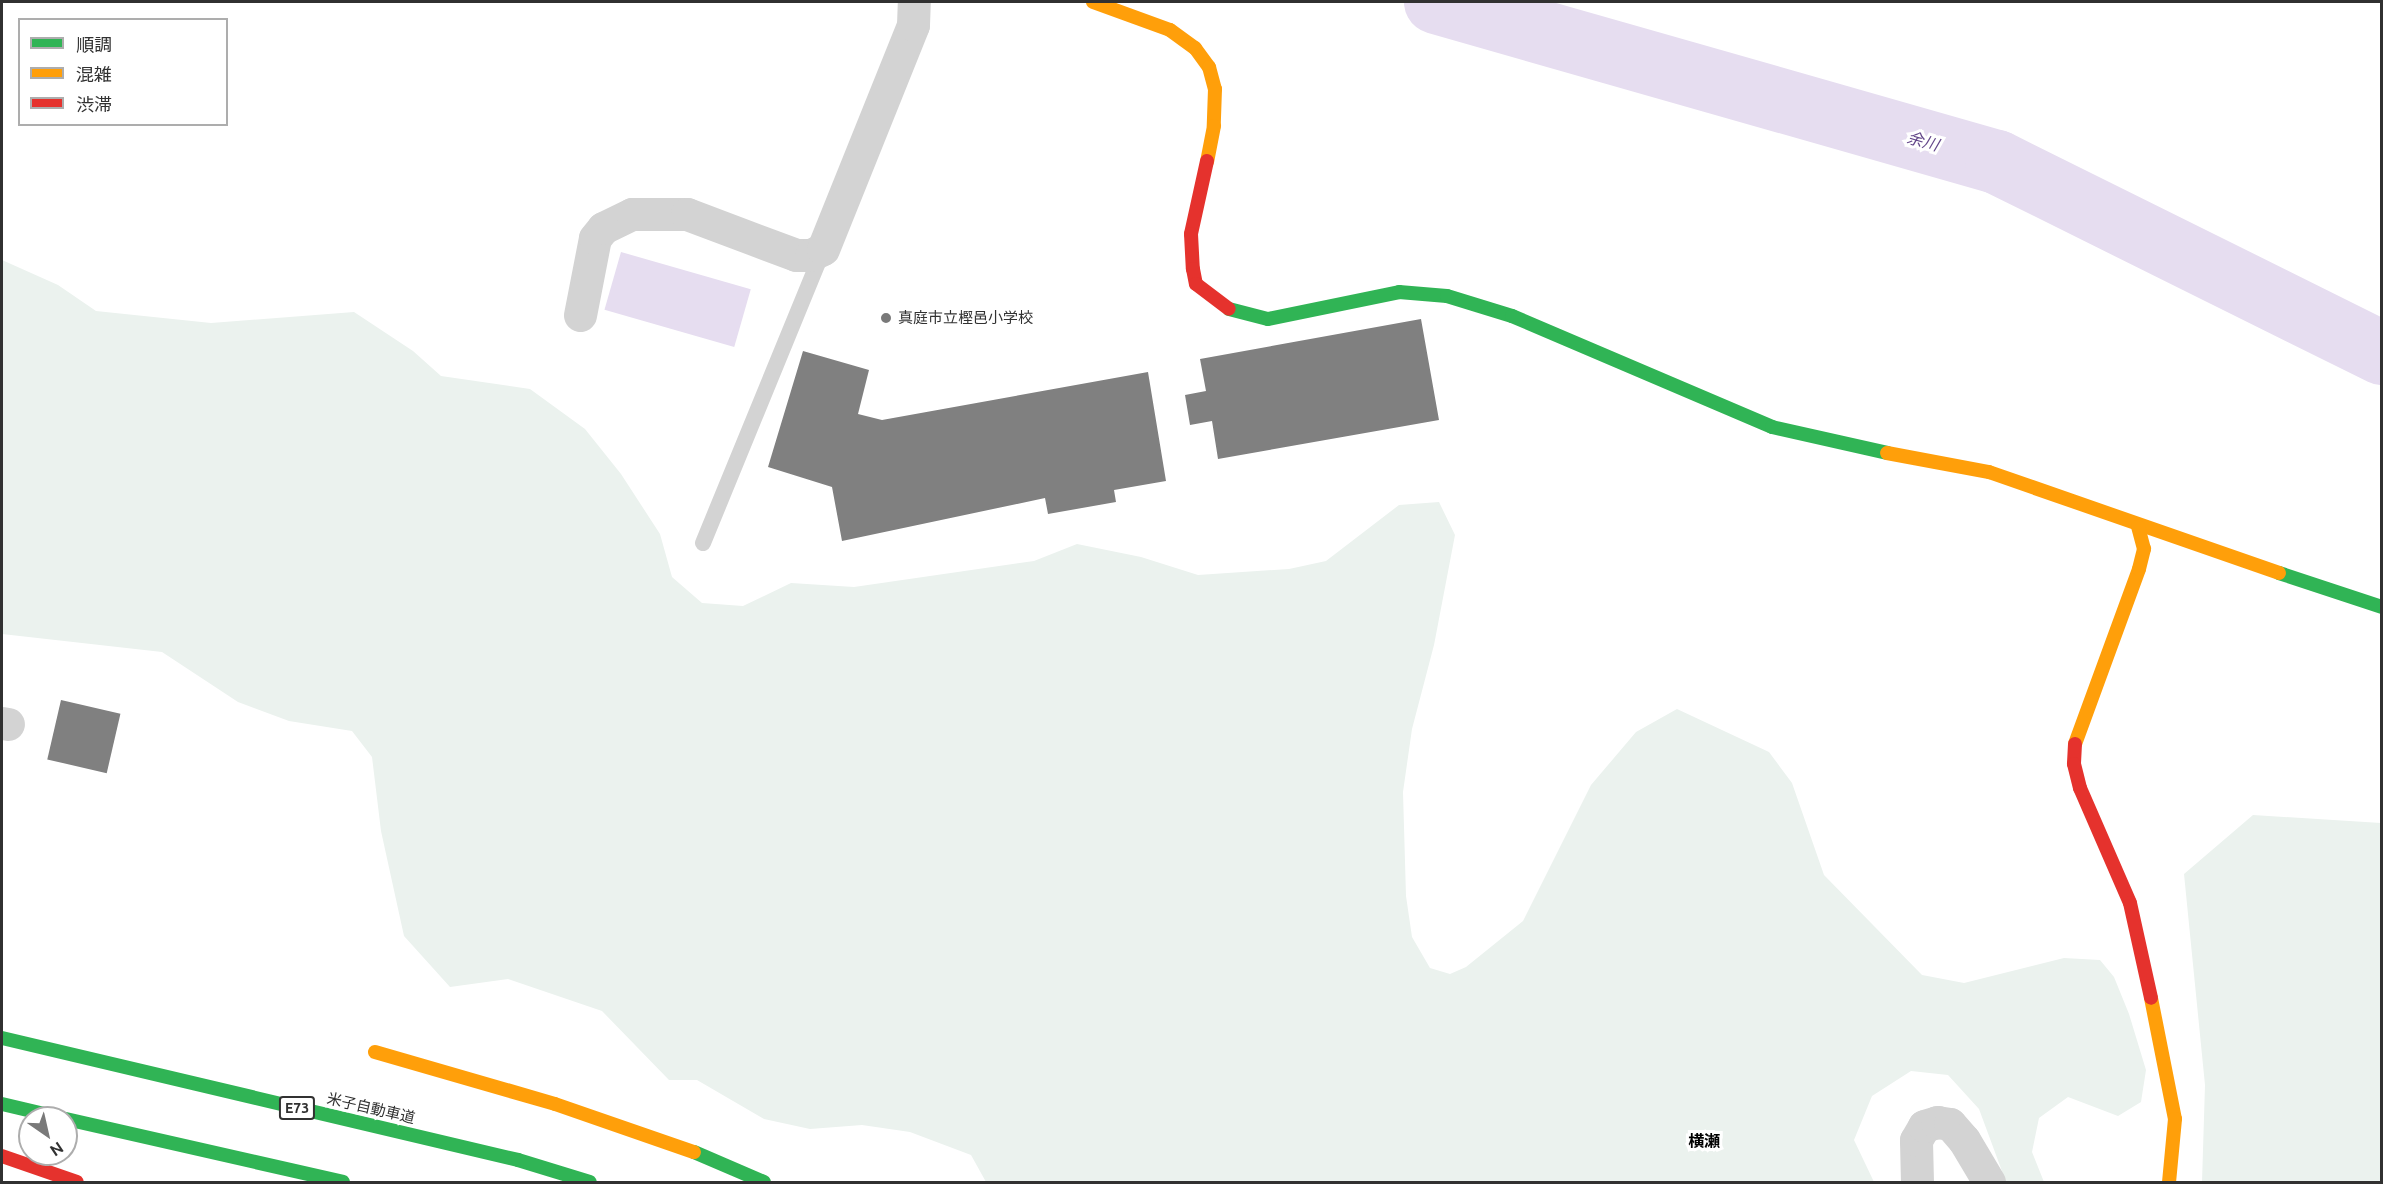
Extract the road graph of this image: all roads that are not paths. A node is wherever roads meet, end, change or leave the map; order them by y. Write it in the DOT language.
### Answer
graph roads {
  1 [pos="914,2"];
  2 [pos="1094,2"];
  3 [pos="824,249"];
  4 [pos="580,315"];
  5 [pos="2138,527"];
  6 [pos="703,543"];
  7 [pos="2382,607"];
  8 [pos="2,1038"];
  9 [pos="375,1052"];
  10 [pos="2,1104"];
  11 [pos="18,1108"];
  12 [pos="78,1122"];
  13 [pos="2,1156"];
  14 [pos="77,1182"];
  15 [pos="343,1182"];
  16 [pos="590,1182"];
  17 [pos="764,1182"];
  18 [pos="1917,1182"];
  19 [pos="1989,1182"];
  20 [pos="2169,1182"];
  1 -- 3 [label="street"];
  2 -- 5 [label="main road"];
  3 -- 4 [label="street"];
  3 -- 6 [label="lane"];
  5 -- 7 [label="main road"];
  5 -- 20 [label="main road"];
  8 -- 16 [label="main road, 米子自動車道 / E73"];
  9 -- 17 [label="main road"];
  10 -- 11 [label="main road"];
  12 -- 15 [label="main road"];
  13 -- 14 [label="main road"];
  18 -- 19 [label="street"];
}
